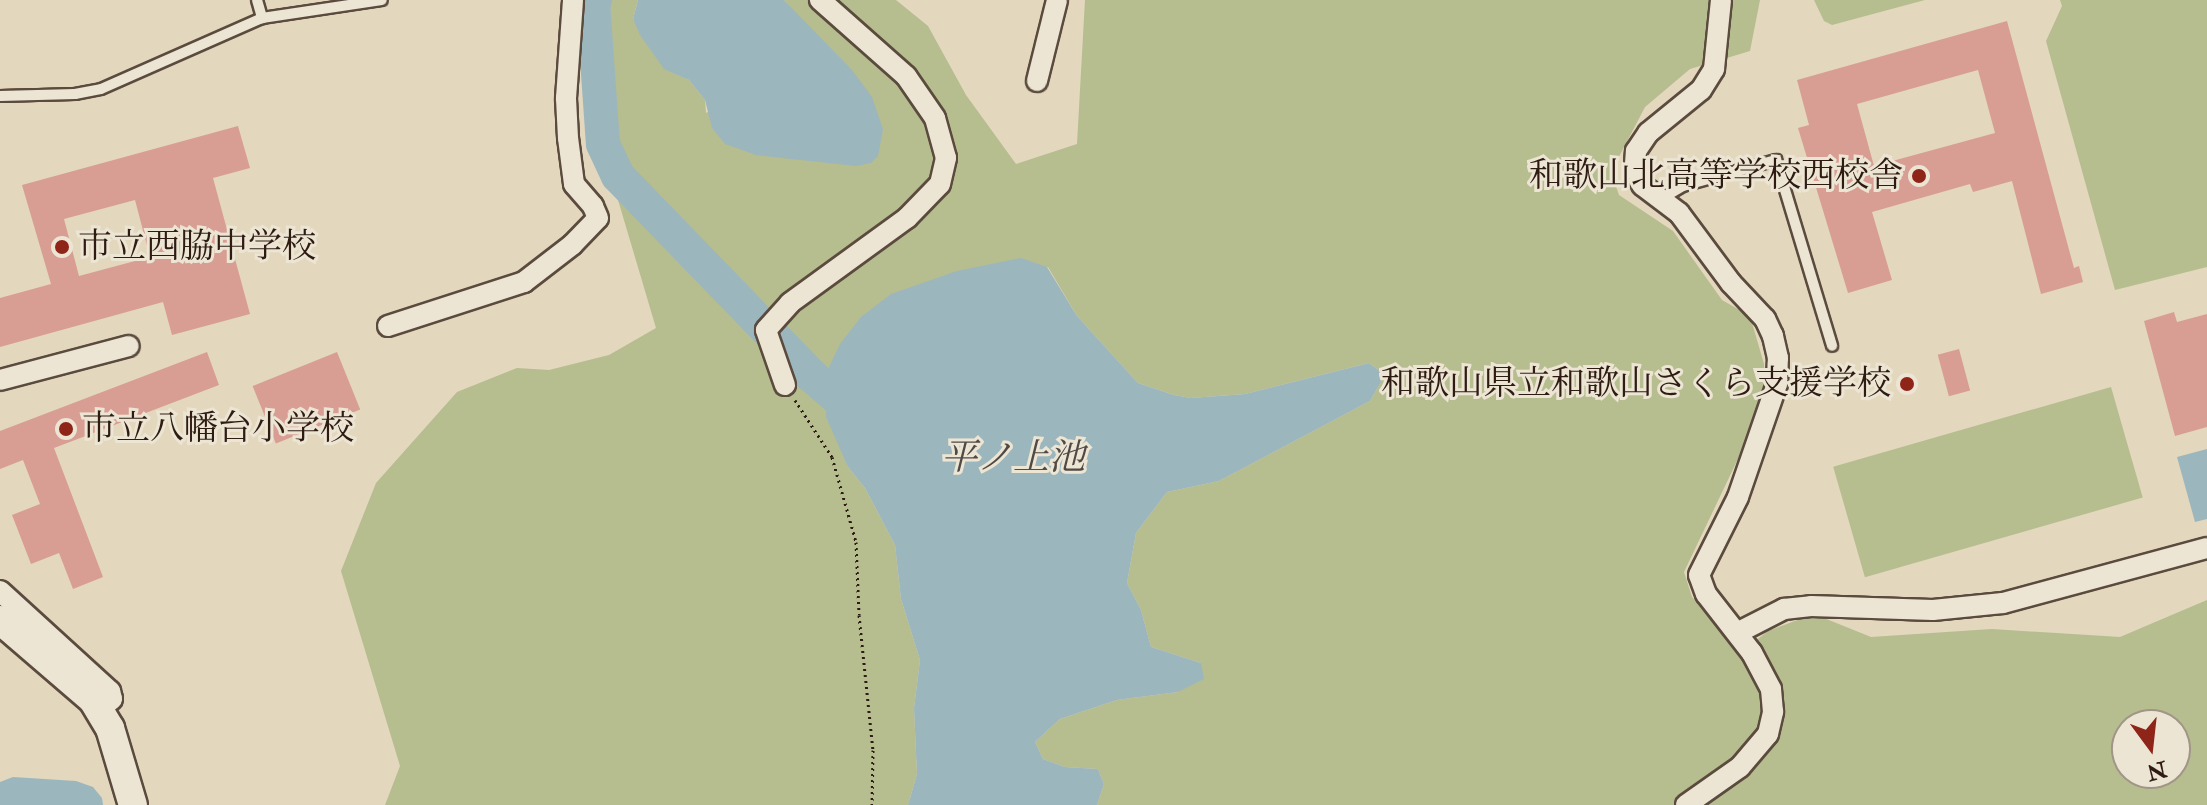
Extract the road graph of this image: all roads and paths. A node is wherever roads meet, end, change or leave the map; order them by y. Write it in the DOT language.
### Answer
graph roads {
  1 [pos="257,0"];
  2 [pos="382,0"];
  3 [pos="573,0"];
  4 [pos="820,0"];
  5 [pos="1057,0"];
  6 [pos="1721,0"];
  7 [pos="262,18"];
  8 [pos="1037,81"];
  9 [pos="0,96"];
  10 [pos="1661,199"];
  11 [pos="388,326"];
  12 [pos="129,346"];
  13 [pos="1832,346"];
  14 [pos="0,380"];
  15 [pos="785,385"];
  16 [pos="2207,548"];
  17 [pos="0,591"];
  18 [pos="0,620"];
  19 [pos="1737,633"];
  20 [pos="99,710"];
  21 [pos="133,805"];
  22 [pos="872,805"];
  23 [pos="1686,805"];
  1 -- 7 [label="lane"];
  2 -- 7 [label="lane"];
  3 -- 11 [label="street"];
  4 -- 15 [label="street"];
  5 -- 8 [label="street"];
  6 -- 10 [label="street"];
  7 -- 9 [label="lane"];
  10 -- 13 [label="lane"];
  10 -- 19 [label="street"];
  12 -- 14 [label="street"];
  15 -- 22 [label="path"];
  16 -- 19 [label="street"];
  17 -- 20 [label="street"];
  18 -- 20 [label="main road"];
  19 -- 23 [label="street"];
  20 -- 21 [label="main road"];
}
